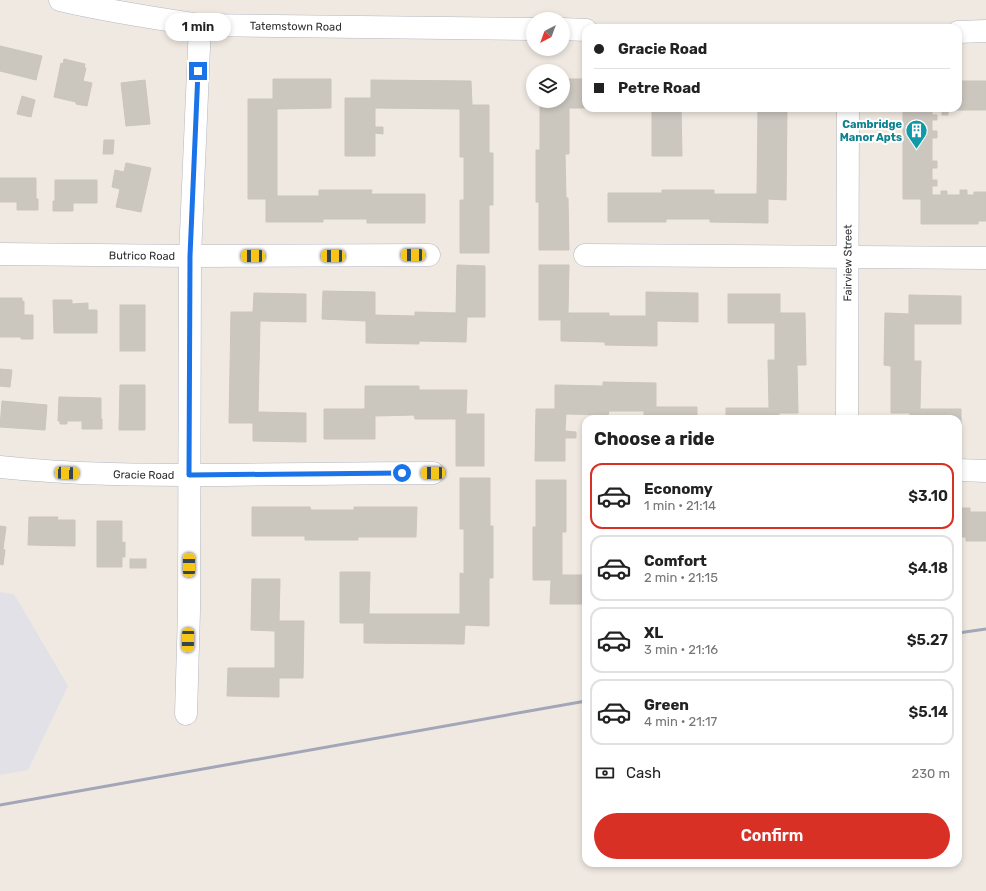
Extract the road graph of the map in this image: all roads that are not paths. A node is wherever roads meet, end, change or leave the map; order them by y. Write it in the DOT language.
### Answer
graph roads {
  1 [pos="60,0"];
  2 [pos="200,25"];
  3 [pos="526,29"];
  4 [pos="570,30"];
  5 [pos="582,30"];
  6 [pos="986,31"];
  7 [pos="962,32"];
  8 [pos="848,112"];
  9 [pos="0,254"];
  10 [pos="429,255"];
  11 [pos="585,255"];
  12 [pos="190,256"];
  13 [pos="848,256"];
  14 [pos="986,258"];
  15 [pos="847,415"];
  16 [pos="0,467"];
  17 [pos="962,470"];
  18 [pos="986,471"];
  19 [pos="433,473"];
  20 [pos="189,475"];
  21 [pos="186,714"];
  1 -- 2 [label="street, Tatemstown Road"];
  2 -- 3 [label="street, Tatemstown Road"];
  2 -- 12 [label="street"];
  4 -- 5 [label="street"];
  6 -- 7 [label="street"];
  8 -- 13 [label="street, Fairview Street"];
  9 -- 12 [label="street, Butrico Road"];
  10 -- 12 [label="street, Butrico Road"];
  11 -- 13 [label="street"];
  12 -- 20 [label="street"];
  13 -- 14 [label="street"];
  13 -- 15 [label="street, Fairview Street"];
  16 -- 20 [label="street, Gracie Road"];
  17 -- 18 [label="street"];
  19 -- 20 [label="street, Gracie Road"];
  20 -- 21 [label="street"];
}
